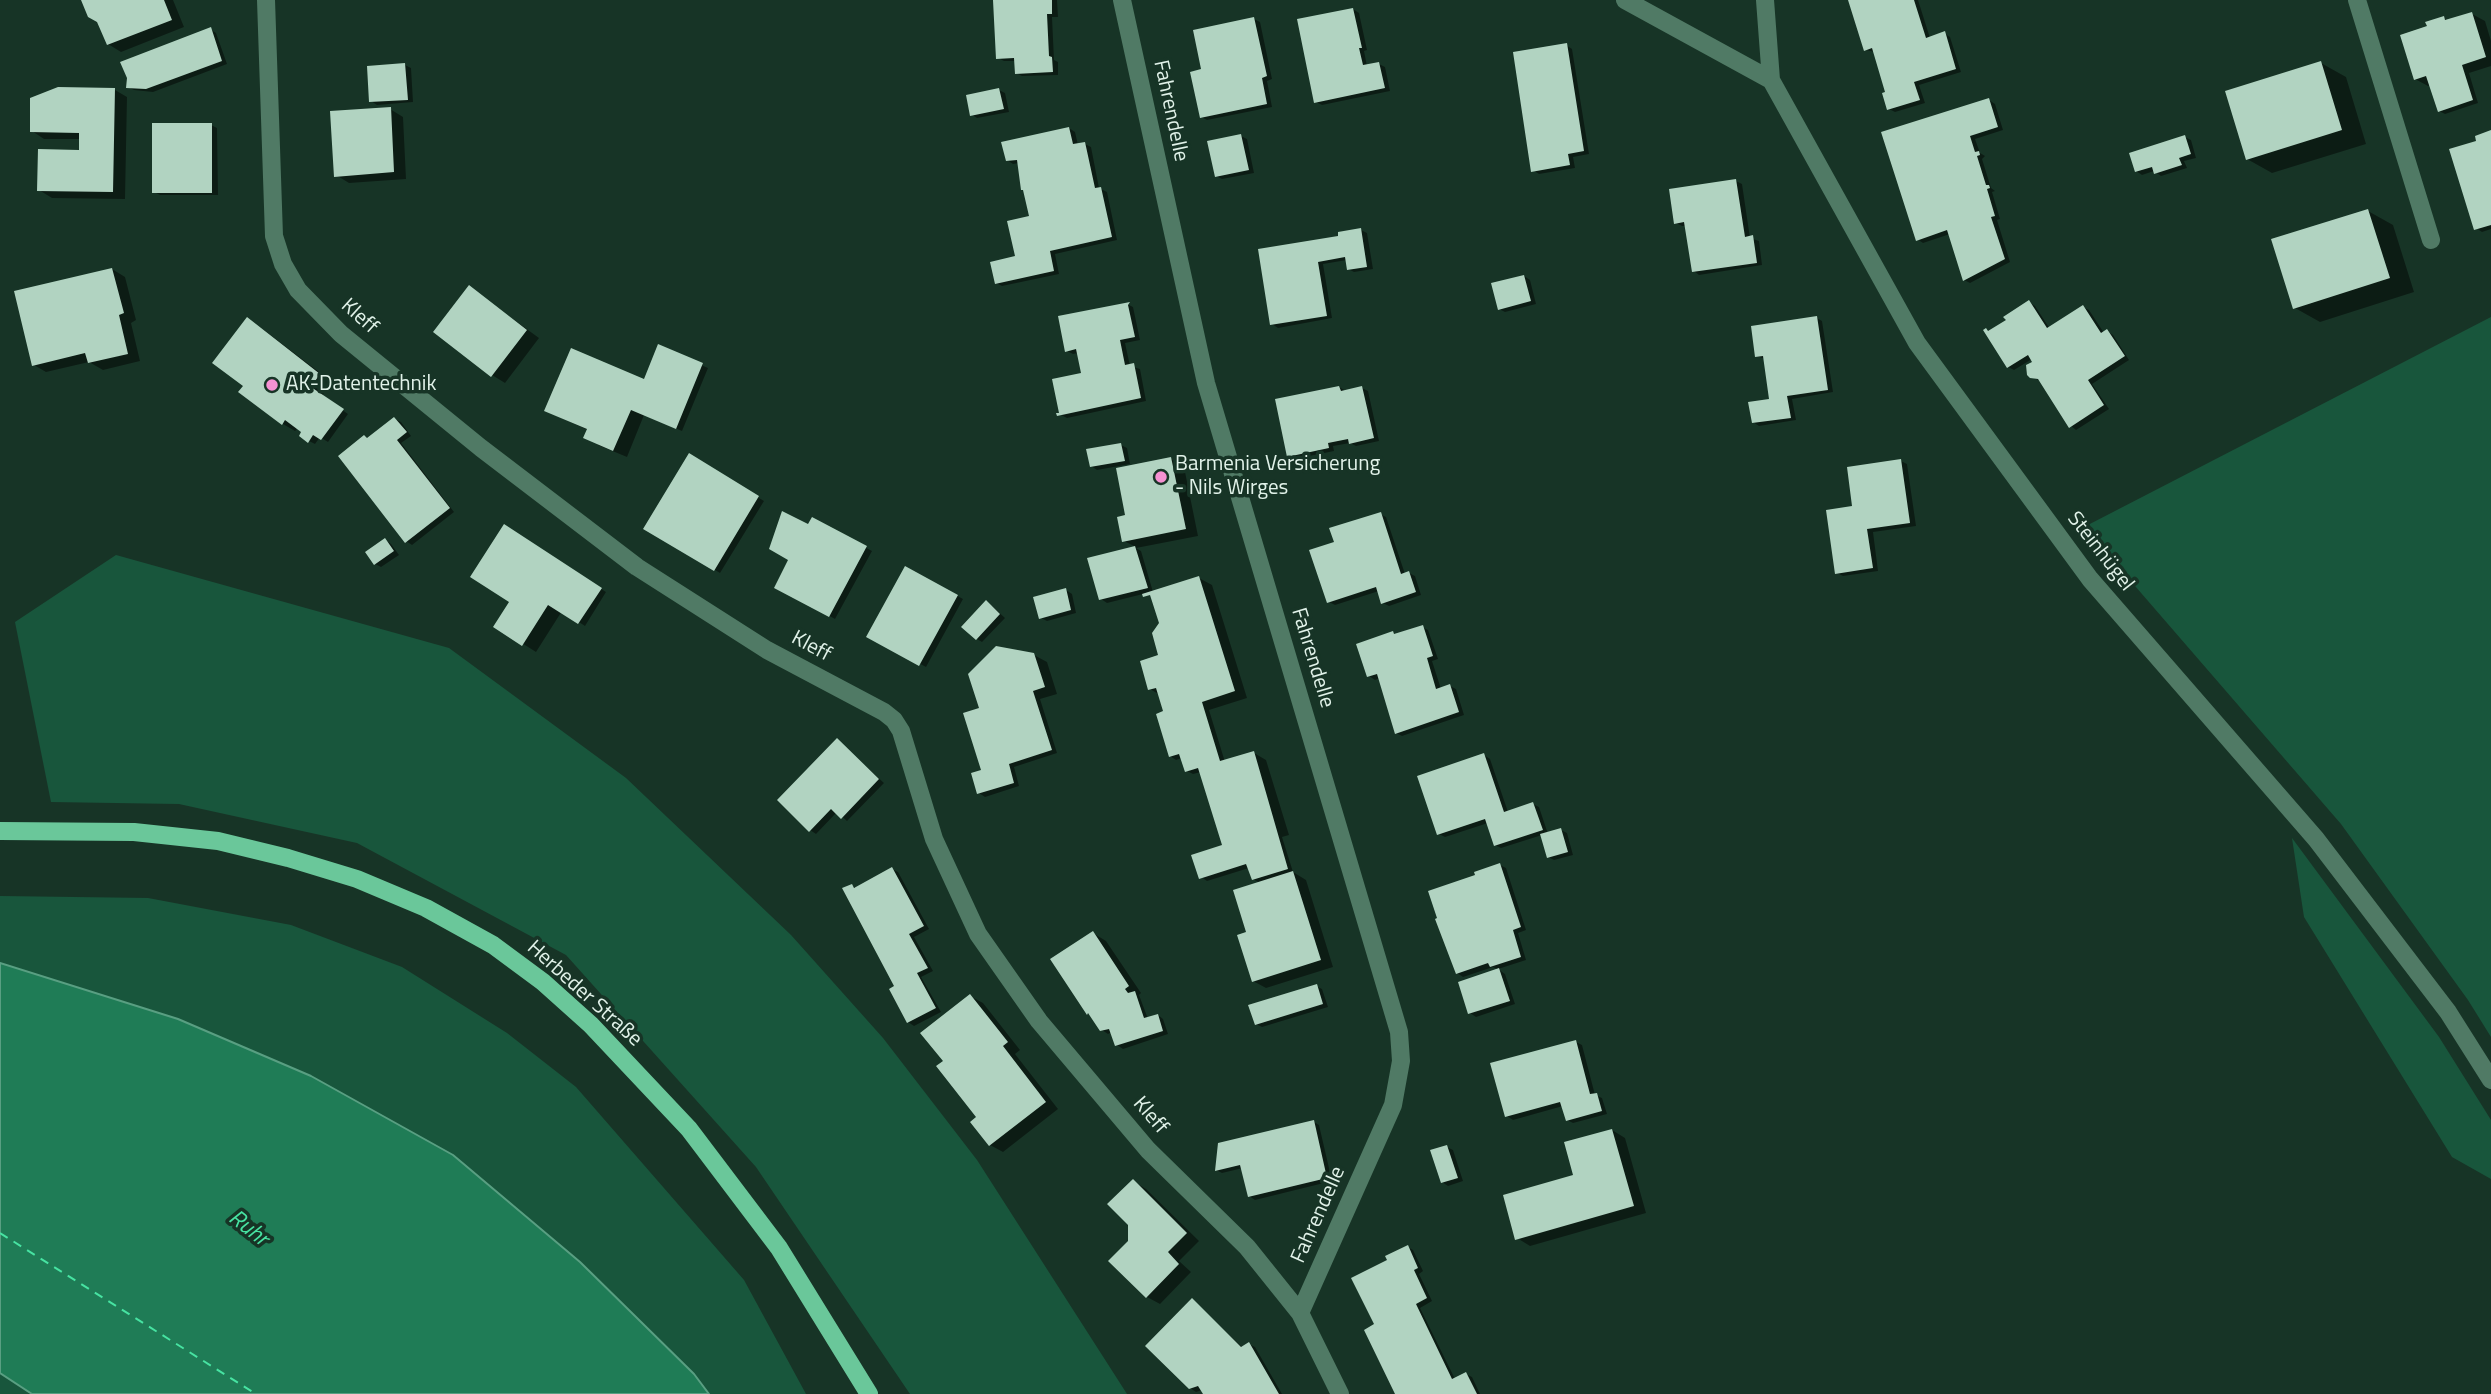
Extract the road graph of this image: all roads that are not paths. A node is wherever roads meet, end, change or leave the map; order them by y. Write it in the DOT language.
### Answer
graph roads {
  1 [pos="266,0"];
  2 [pos="1122,0"];
  3 [pos="1625,0"];
  4 [pos="1765,0"];
  5 [pos="2357,0"];
  6 [pos="1771,80"];
  7 [pos="2431,240"];
  8 [pos="0,831"];
  9 [pos="2491,1080"];
  10 [pos="1300,1313"];
  11 [pos="869,1394"];
  12 [pos="1340,1394"];
  1 -- 10 [label="street, Kleff"];
  2 -- 10 [label="street, Fahrendelle"];
  3 -- 6 [label="street"];
  4 -- 6 [label="street, Steinhügel"];
  5 -- 7 [label="street"];
  6 -- 9 [label="street, Steinhügel"];
  8 -- 11 [label="main road, Herbeder Straße"];
  10 -- 12 [label="street, Kleff"];
}
